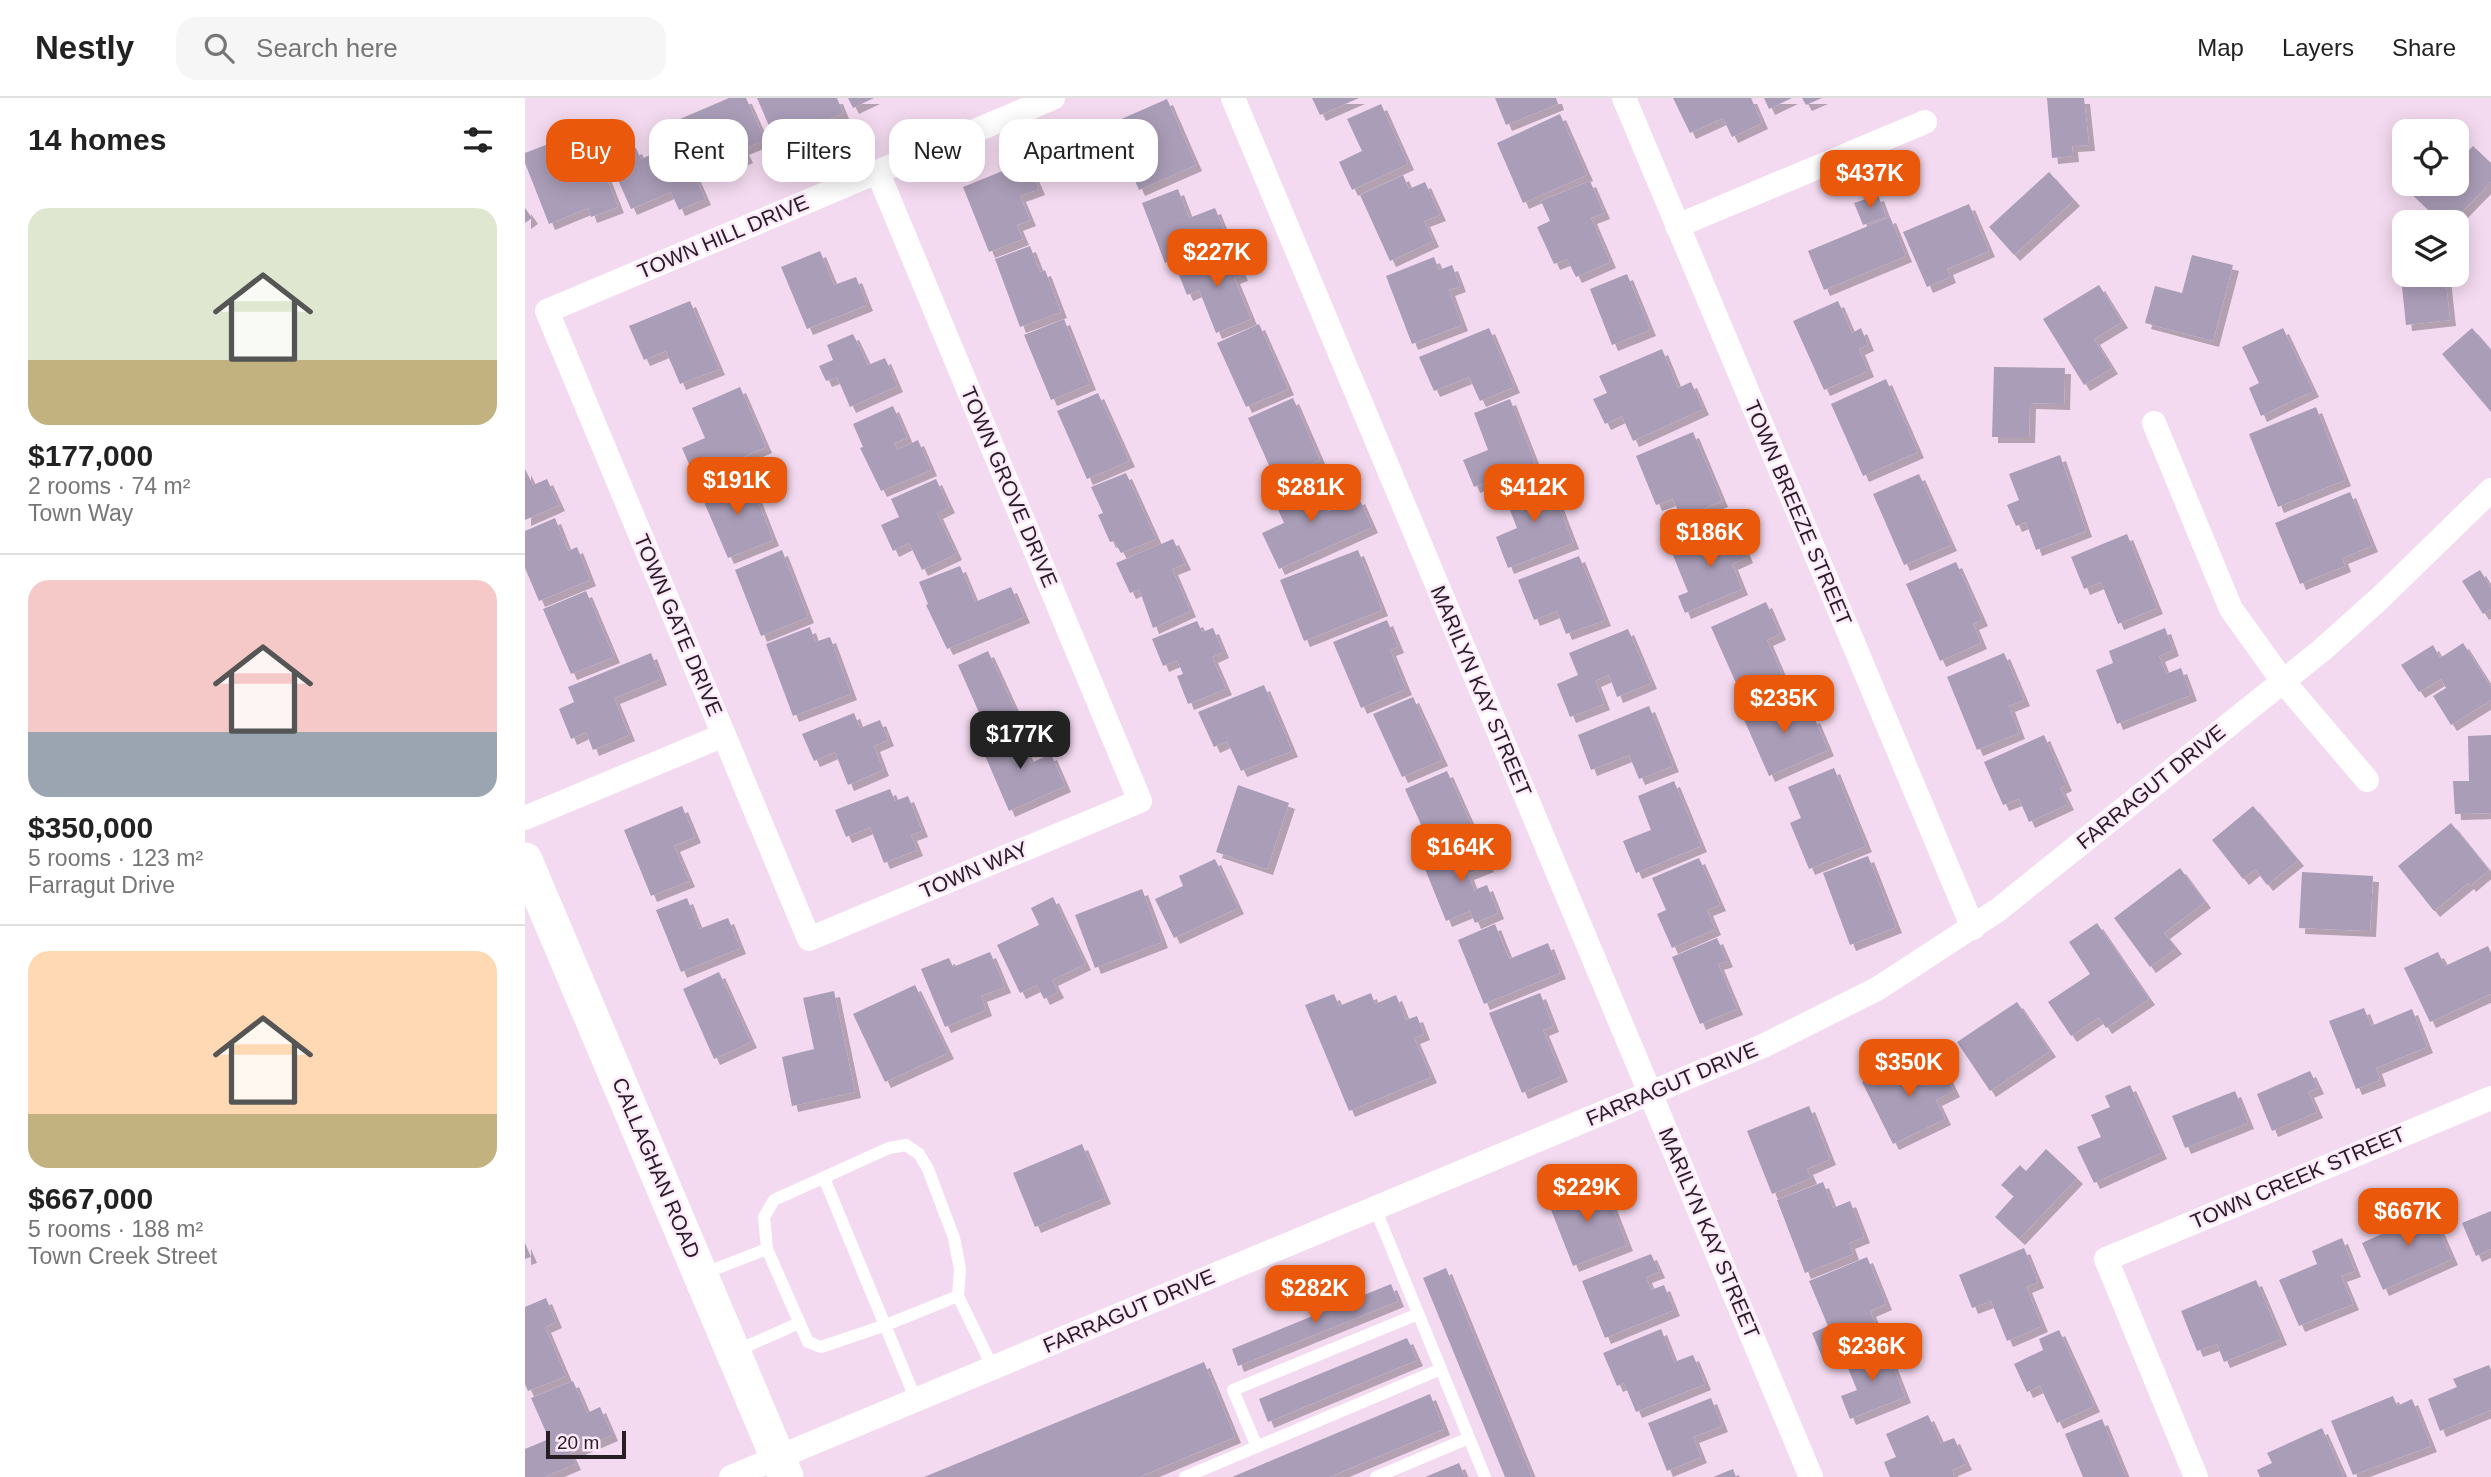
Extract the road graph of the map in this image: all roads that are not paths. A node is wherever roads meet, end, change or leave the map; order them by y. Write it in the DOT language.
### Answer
graph roads {
  1 [pos="1053,98"];
  2 [pos="1233,98"];
  3 [pos="1624,98"];
  4 [pos="1925,122"];
  5 [pos="878,173"];
  6 [pos="1677,226"];
  7 [pos="547,310"];
  8 [pos="2154,423"];
  9 [pos="2491,490"];
  10 [pos="2282,680"];
  11 [pos="724,735"];
  12 [pos="2367,780"];
  13 [pos="1140,801"];
  14 [pos="525,818"];
  15 [pos="525,860"];
  16 [pos="1973,928"];
  17 [pos="809,939"];
  18 [pos="1650,1093"];
  19 [pos="2491,1098"];
  20 [pos="824,1178"];
  21 [pos="1374,1208"];
  22 [pos="768,1249"];
  23 [pos="701,1274"];
  24 [pos="958,1296"];
  25 [pos="1418,1314"];
  26 [pos="799,1323"];
  27 [pos="886,1325"];
  28 [pos="733,1352"];
  29 [pos="993,1368"];
  30 [pos="1441,1369"];
  31 [pos="916,1400"];
  32 [pos="1469,1438"];
  33 [pos="1257,1447"];
  34 [pos="782,1467"];
  35 [pos="731,1477"];
  36 [pos="1185,1477"];
  37 [pos="1376,1477"];
  38 [pos="1486,1477"];
  39 [pos="1811,1477"];
  40 [pos="2196,1477"];
  1 -- 5 [label="street, TOWN HILL DRIVE"];
  2 -- 18 [label="street, MARILYN KAY STREET"];
  3 -- 6 [label="street, TOWN BREEZE STREET"];
  4 -- 6 [label="street"];
  5 -- 7 [label="street, TOWN HILL DRIVE"];
  5 -- 13 [label="street, TOWN GROVE DRIVE"];
  6 -- 16 [label="street, TOWN BREEZE STREET"];
  7 -- 11 [label="street, TOWN GATE DRIVE"];
  8 -- 10 [label="street"];
  9 -- 10 [label="street, FARRAGUT DRIVE"];
  10 -- 12 [label="street"];
  10 -- 16 [label="street, FARRAGUT DRIVE"];
  11 -- 14 [label="street"];
  11 -- 17 [label="street, TOWN GATE DRIVE"];
  13 -- 17 [label="street, TOWN WAY"];
  15 -- 23 [label="main road, CALLAGHAN ROAD"];
  16 -- 18 [label="street, FARRAGUT DRIVE"];
  18 -- 21 [label="street, FARRAGUT DRIVE"];
  18 -- 39 [label="street, MARILYN KAY STREET"];
  19 -- 40 [label="street, TOWN CREEK STREET"];
  20 -- 22 [label="lane"];
  20 -- 24 [label="lane"];
  20 -- 27 [label="lane"];
  21 -- 25 [label="lane"];
  21 -- 29 [label="street, FARRAGUT DRIVE"];
  22 -- 23 [label="lane"];
  22 -- 26 [label="lane"];
  23 -- 28 [label="main road, CALLAGHAN ROAD"];
  24 -- 27 [label="lane"];
  24 -- 29 [label="lane"];
  25 -- 30 [label="lane"];
  25 -- 33 [label="lane"];
  26 -- 27 [label="lane"];
  26 -- 28 [label="lane"];
  27 -- 31 [label="lane"];
  28 -- 34 [label="main road, CALLAGHAN ROAD"];
  29 -- 31 [label="street, FARRAGUT DRIVE"];
  30 -- 32 [label="lane"];
  30 -- 33 [label="lane"];
  31 -- 34 [label="street, FARRAGUT DRIVE"];
  32 -- 37 [label="lane"];
  32 -- 38 [label="lane"];
  33 -- 36 [label="lane"];
  34 -- 35 [label="street, FARRAGUT DRIVE"];
}
